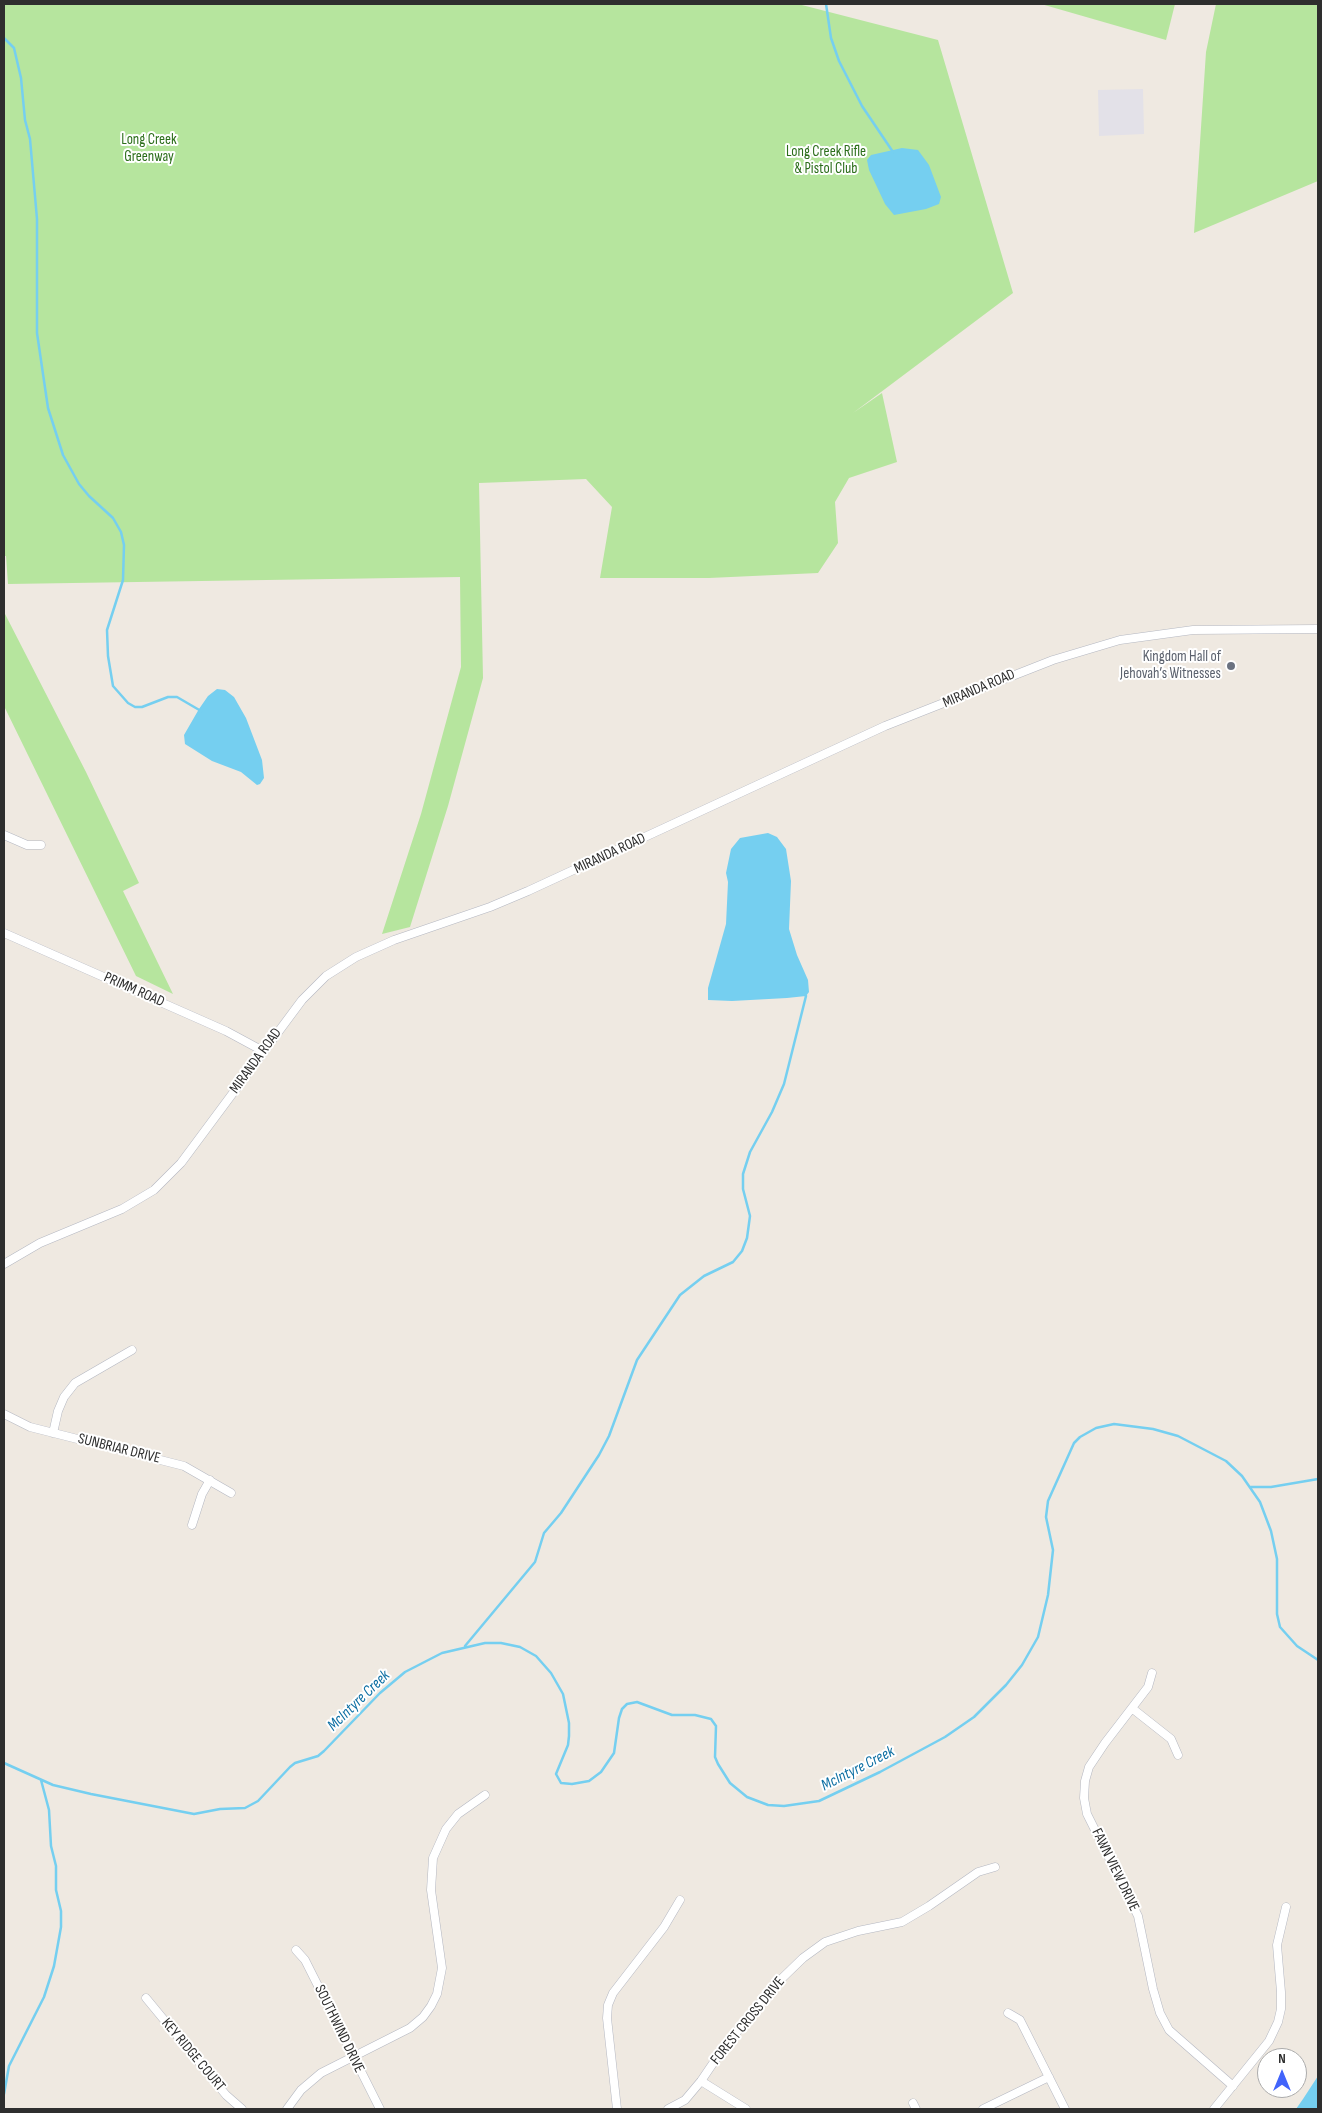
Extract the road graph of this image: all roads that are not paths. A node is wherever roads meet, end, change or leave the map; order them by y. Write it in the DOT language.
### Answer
graph roads {
  1 [pos="1318,629"];
  2 [pos="4,835"];
  3 [pos="41,845"];
  4 [pos="4,933"];
  5 [pos="263,1050"];
  6 [pos="4,1264"];
  7 [pos="132,1350"];
  8 [pos="4,1414"];
  9 [pos="53,1433"];
  10 [pos="210,1480"];
  11 [pos="231,1493"];
  12 [pos="192,1525"];
  13 [pos="1152,1673"];
  14 [pos="1133,1709"];
  15 [pos="1178,1755"];
  16 [pos="486,1795"];
  17 [pos="995,1867"];
  18 [pos="680,1900"];
  19 [pos="1286,1907"];
  20 [pos="296,1950"];
  21 [pos="146,1998"];
  22 [pos="1008,2013"];
  23 [pos="353,2057"];
  24 [pos="1049,2077"];
  25 [pos="702,2081"];
  26 [pos="1233,2086"];
  27 [pos="242,2109"];
  28 [pos="287,2109"];
  29 [pos="380,2109"];
  30 [pos="617,2109"];
  31 [pos="668,2109"];
  32 [pos="746,2109"];
  33 [pos="983,2109"];
  34 [pos="1065,2109"];
  35 [pos="1214,2109"];
  1 -- 5 [label="street, MIRANDA ROAD"];
  2 -- 3 [label="street"];
  4 -- 5 [label="street, PRIMM ROAD"];
  5 -- 6 [label="street, MIRANDA ROAD"];
  7 -- 9 [label="street"];
  8 -- 9 [label="street, SUNBRIAR DRIVE"];
  9 -- 10 [label="street, SUNBRIAR DRIVE"];
  10 -- 11 [label="street, SUNBRIAR DRIVE"];
  10 -- 12 [label="street"];
  13 -- 14 [label="street, FAWN VIEW DRIVE"];
  14 -- 15 [label="street"];
  14 -- 26 [label="street, FAWN VIEW DRIVE"];
  16 -- 23 [label="street"];
  17 -- 25 [label="street, FOREST CROSS DRIVE"];
  18 -- 30 [label="street"];
  19 -- 26 [label="street"];
  20 -- 23 [label="street, SOUTHWIND DRIVE"];
  21 -- 27 [label="street, KEY RIDGE COURT"];
  22 -- 24 [label="street"];
  23 -- 28 [label="street"];
  23 -- 29 [label="street, SOUTHWIND DRIVE"];
  24 -- 33 [label="street"];
  24 -- 34 [label="street"];
  25 -- 31 [label="street, FOREST CROSS DRIVE"];
  25 -- 32 [label="street"];
  26 -- 35 [label="street"];
}
